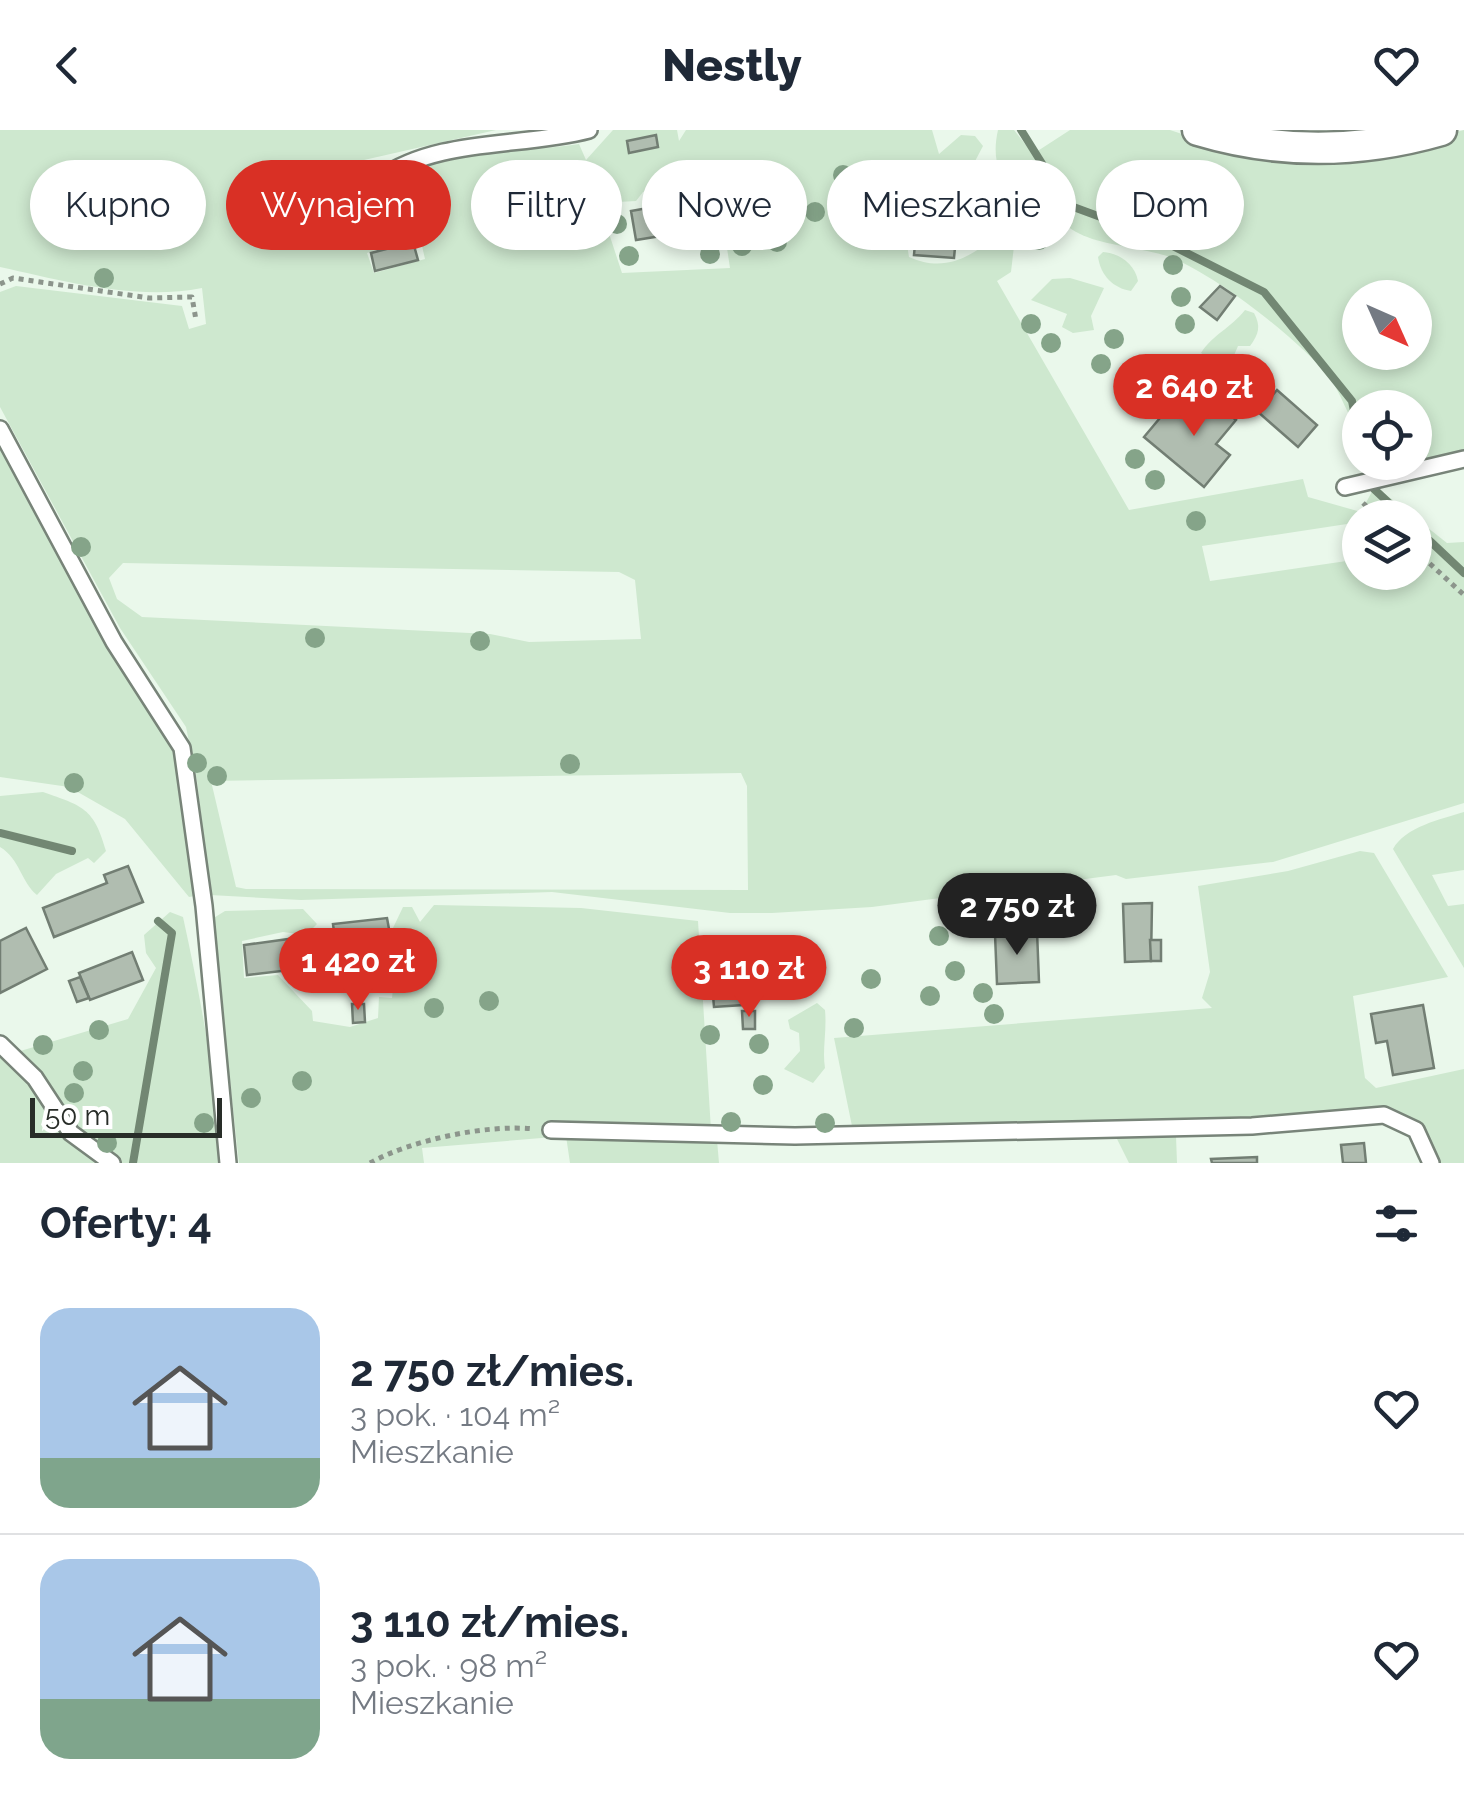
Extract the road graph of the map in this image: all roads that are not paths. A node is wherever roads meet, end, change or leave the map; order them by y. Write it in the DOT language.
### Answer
graph roads {
  1 [pos="589,130"];
  2 [pos="1198,130"];
  3 [pos="1441,130"];
  4 [pos="421,160"];
  5 [pos="0,429"];
  6 [pos="1464,459"];
  7 [pos="1345,486"];
  8 [pos="0,1044"];
  9 [pos="552,1130"];
  10 [pos="112,1163"];
  11 [pos="228,1163"];
  12 [pos="1431,1163"];
  1 -- 4 [label="lane"];
  2 -- 3 [label="street"];
  5 -- 11 [label="lane"];
  6 -- 7 [label="lane"];
  8 -- 10 [label="lane"];
  9 -- 12 [label="lane"];
}
